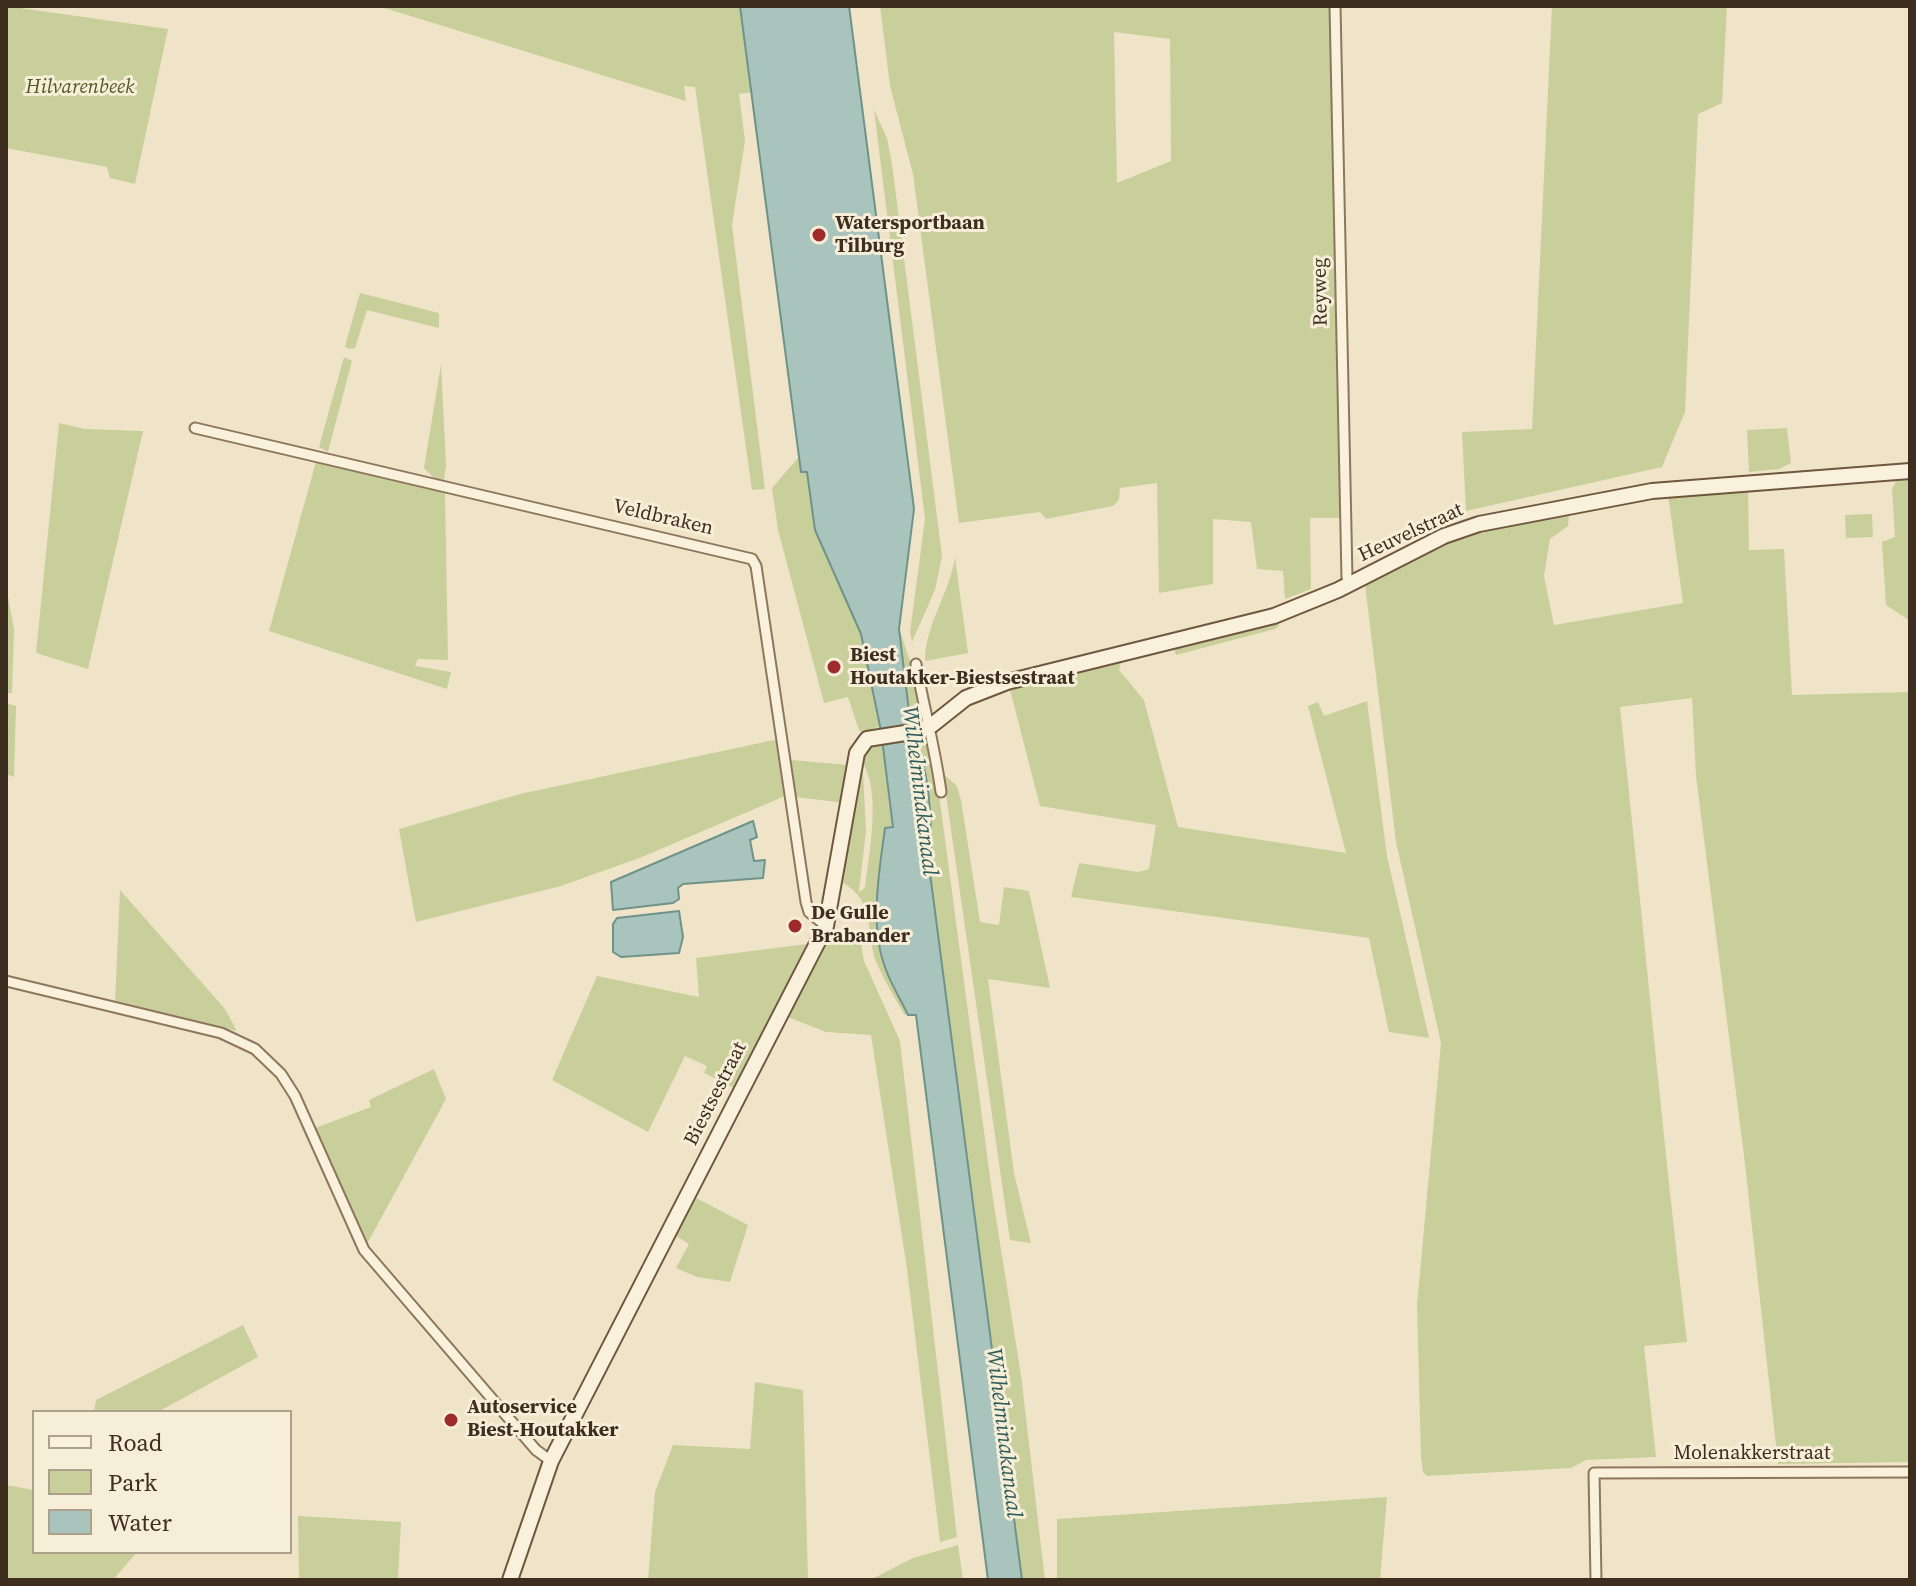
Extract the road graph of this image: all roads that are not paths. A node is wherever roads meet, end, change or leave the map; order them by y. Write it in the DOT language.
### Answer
graph roads {
  1 [pos="1335,6"];
  2 [pos="195,428"];
  3 [pos="1910,471"];
  4 [pos="1347,578"];
  5 [pos="916,664"];
  6 [pos="925,728"];
  7 [pos="941,792"];
  8 [pos="826,926"];
  9 [pos="6,981"];
  10 [pos="551,1461"];
  11 [pos="1910,1472"];
  12 [pos="510,1580"];
  13 [pos="1596,1580"];
  1 -- 4 [label="street, Reyweg"];
  2 -- 8 [label="street, Veldbraken"];
  3 -- 6 [label="street, Heuvelstraat"];
  5 -- 6 [label="street"];
  6 -- 7 [label="street"];
  6 -- 8 [label="street, Biestsestraat"];
  8 -- 10 [label="street, Biestsestraat"];
  9 -- 10 [label="street"];
  10 -- 12 [label="street, Biestsestraat"];
  11 -- 13 [label="street, Molenakkerstraat"];
}
